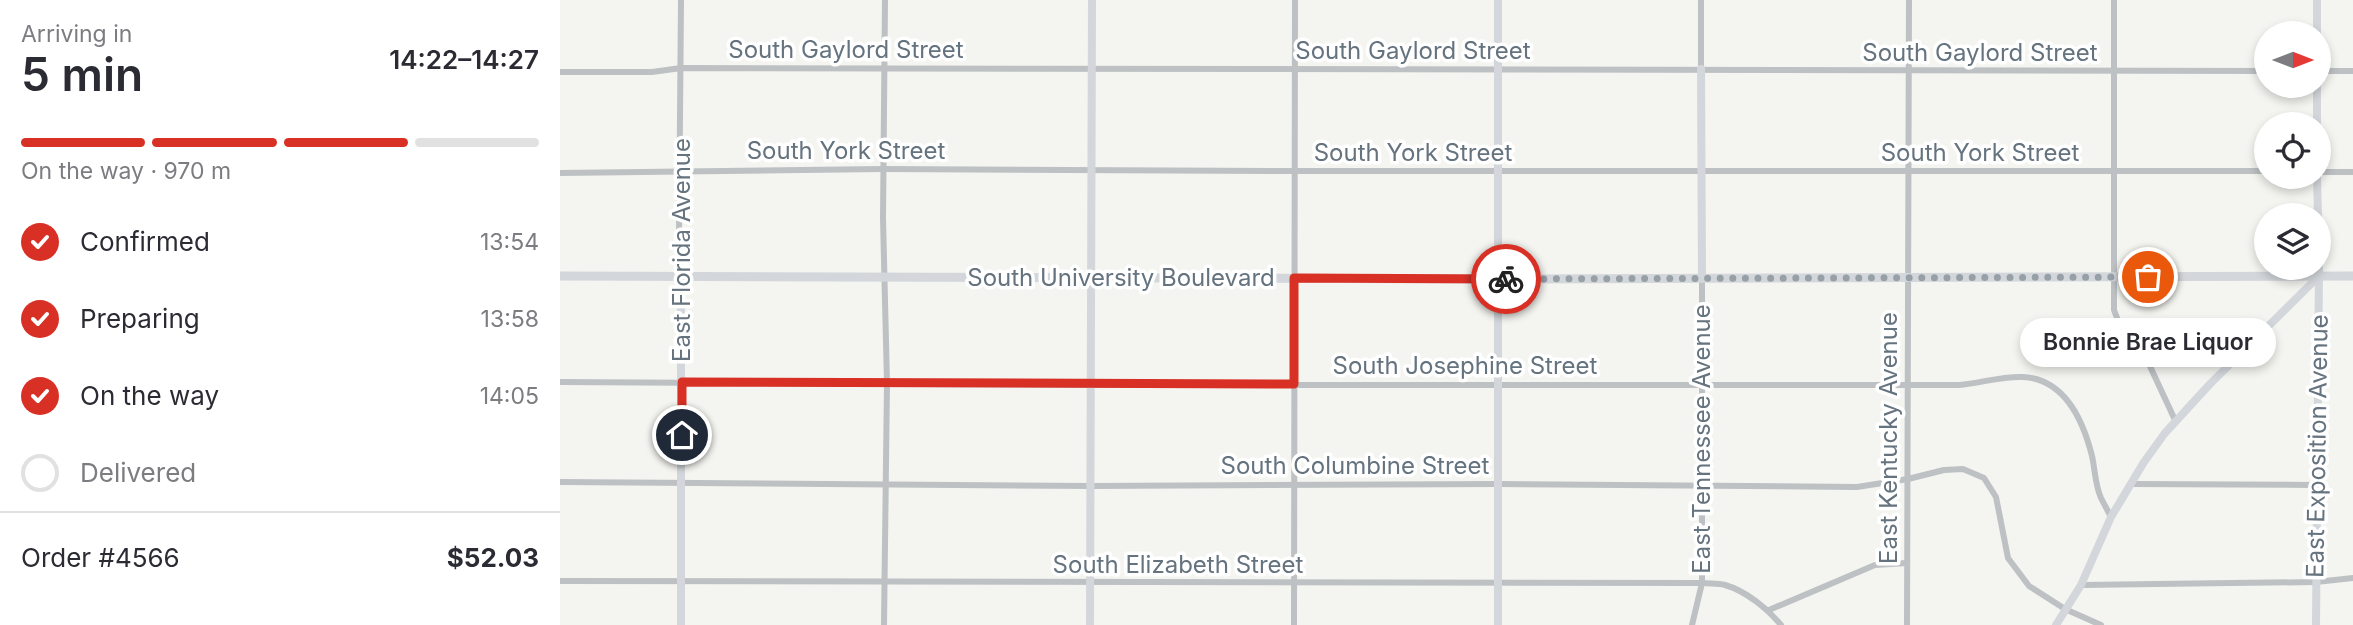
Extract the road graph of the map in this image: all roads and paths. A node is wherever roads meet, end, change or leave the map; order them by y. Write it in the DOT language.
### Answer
graph roads {
  1 [pos="681,0"];
  2 [pos="885,0"];
  3 [pos="1091,0"];
  4 [pos="1295,0"];
  5 [pos="1498,0"];
  6 [pos="1701,0"];
  7 [pos="1909,0"];
  8 [pos="2114,0"];
  9 [pos="2317,0"];
  10 [pos="2317,21"];
  11 [pos="681,68"];
  12 [pos="884,68"];
  13 [pos="1091,69"];
  14 [pos="1295,69"];
  15 [pos="1498,69"];
  16 [pos="1701,69"];
  17 [pos="2254,71"];
  18 [pos="2331,71"];
  19 [pos="2353,71"];
  20 [pos="560,72"];
  21 [pos="1908,72"];
  22 [pos="2113,72"];
  23 [pos="883,169"];
  24 [pos="679,170"];
  25 [pos="1091,170"];
  26 [pos="1498,170"];
  27 [pos="1294,171"];
  28 [pos="1702,171"];
  29 [pos="1908,171"];
  30 [pos="2112,171"];
  31 [pos="2254,172"];
  32 [pos="2331,172"];
  33 [pos="2353,172"];
  34 [pos="560,173"];
  35 [pos="2331,273"];
  36 [pos="2254,274"];
  37 [pos="560,276"];
  38 [pos="681,276"];
  39 [pos="2353,276"];
  40 [pos="885,277"];
  41 [pos="1091,277"];
  42 [pos="1294,278"];
  43 [pos="1702,278"];
  44 [pos="1907,278"];
  45 [pos="2112,278"];
  46 [pos="1498,279"];
  47 [pos="2311,280"];
  48 [pos="2319,280"];
  49 [pos="560,382"];
  50 [pos="682,382"];
  51 [pos="887,383"];
  52 [pos="1294,384"];
  53 [pos="1091,385"];
  54 [pos="1499,385"];
  55 [pos="1702,385"];
  56 [pos="1908,385"];
  57 [pos="2175,420"];
  58 [pos="1908,479"];
  59 [pos="560,482"];
  60 [pos="681,484"];
  61 [pos="1498,484"];
  62 [pos="2131,484"];
  63 [pos="885,485"];
  64 [pos="1294,485"];
  65 [pos="2316,485"];
  66 [pos="1091,486"];
  67 [pos="1702,486"];
  68 [pos="2111,517"];
  69 [pos="1907,563"];
  70 [pos="2353,578"];
  71 [pos="560,581"];
  72 [pos="1091,581"];
  73 [pos="681,582"];
  74 [pos="2316,582"];
  75 [pos="883,583"];
  76 [pos="1702,583"];
  77 [pos="1294,584"];
  78 [pos="1498,584"];
  79 [pos="2081,585"];
  80 [pos="2065,609"];
  81 [pos="1769,610"];
  82 [pos="681,625"];
  83 [pos="884,625"];
  84 [pos="1090,625"];
  85 [pos="1294,625"];
  86 [pos="1498,625"];
  87 [pos="1692,625"];
  88 [pos="1781,625"];
  89 [pos="1906,625"];
  90 [pos="2056,625"];
  91 [pos="2101,625"];
  92 [pos="2316,625"];
  1 -- 11 [label="street, East Florida Avenue"];
  2 -- 12 [label="street"];
  3 -- 13 [label="street"];
  4 -- 14 [label="street"];
  5 -- 15 [label="street"];
  6 -- 16 [label="street, East Tennessee Avenue"];
  7 -- 21 [label="street, East Kentucky Avenue"];
  8 -- 22 [label="street"];
  9 -- 10 [label="street"];
  11 -- 12 [label="street, South Gaylord Street"];
  11 -- 20 [label="street, South Gaylord Street"];
  11 -- 24 [label="street, East Florida Avenue"];
  12 -- 13 [label="street, South Gaylord Street"];
  12 -- 23 [label="street"];
  13 -- 14 [label="street, South Gaylord Street"];
  13 -- 25 [label="street"];
  14 -- 15 [label="street, South Gaylord Street"];
  14 -- 27 [label="street"];
  15 -- 16 [label="street, South Gaylord Street"];
  15 -- 26 [label="street"];
  16 -- 21 [label="street, South Gaylord Street"];
  16 -- 28 [label="street, East Tennessee Avenue"];
  17 -- 22 [label="street, South Gaylord Street"];
  18 -- 19 [label="street"];
  21 -- 22 [label="street, South Gaylord Street"];
  21 -- 29 [label="street, East Kentucky Avenue"];
  22 -- 30 [label="street"];
  23 -- 24 [label="street, South York Street"];
  23 -- 25 [label="street, South York Street"];
  23 -- 40 [label="street"];
  24 -- 34 [label="street, South York Street"];
  24 -- 38 [label="street, East Florida Avenue"];
  25 -- 27 [label="street, South York Street"];
  25 -- 41 [label="street"];
  26 -- 27 [label="street, South York Street"];
  26 -- 28 [label="street, South York Street"];
  26 -- 46 [label="street"];
  27 -- 42 [label="street"];
  28 -- 29 [label="street, South York Street"];
  28 -- 43 [label="street, East Tennessee Avenue"];
  29 -- 30 [label="street, South York Street"];
  29 -- 44 [label="street, East Kentucky Avenue"];
  30 -- 31 [label="street, South York Street"];
  30 -- 45 [label="street"];
  32 -- 33 [label="street"];
  35 -- 39 [label="main road, South University Boulevard"];
  36 -- 45 [label="main road, South University Boulevard"];
  37 -- 38 [label="main road, South University Boulevard"];
  38 -- 40 [label="main road, South University Boulevard"];
  38 -- 50 [label="street, East Florida Avenue"];
  40 -- 41 [label="main road, South University Boulevard"];
  40 -- 51 [label="street"];
  41 -- 42 [label="main road, South University Boulevard"];
  41 -- 53 [label="street"];
  42 -- 46 [label="main road, South University Boulevard"];
  42 -- 52 [label="street"];
  43 -- 44 [label="main road, South University Boulevard"];
  43 -- 46 [label="main road, South University Boulevard"];
  43 -- 55 [label="street, East Tennessee Avenue"];
  44 -- 45 [label="main road, South University Boulevard"];
  44 -- 56 [label="street, East Kentucky Avenue"];
  45 -- 57 [label="street"];
  46 -- 54 [label="street"];
  47 -- 57 [label="street"];
  48 -- 65 [label="street, East Exposition Avenue"];
  49 -- 50 [label="street, South Josephine Street"];
  50 -- 51 [label="street, South Josephine Street"];
  50 -- 60 [label="street, East Florida Avenue"];
  51 -- 53 [label="street, South Josephine Street"];
  51 -- 63 [label="street"];
  52 -- 53 [label="street, South Josephine Street"];
  52 -- 54 [label="street, South Josephine Street"];
  52 -- 64 [label="street"];
  53 -- 66 [label="street"];
  54 -- 55 [label="street, South Josephine Street"];
  54 -- 61 [label="street"];
  55 -- 56 [label="street, South Josephine Street"];
  55 -- 67 [label="street, East Tennessee Avenue"];
  56 -- 58 [label="street, East Kentucky Avenue"];
  56 -- 68 [label="street, South Josephine Street"];
  57 -- 62 [label="street"];
  58 -- 67 [label="street, South Columbine Street"];
  58 -- 69 [label="street, East Kentucky Avenue"];
  58 -- 80 [label="street, South Columbine Street"];
  59 -- 60 [label="street, South Columbine Street"];
  60 -- 63 [label="street, South Columbine Street"];
  60 -- 73 [label="street, East Florida Avenue"];
  61 -- 64 [label="street, South Columbine Street"];
  61 -- 67 [label="street, South Columbine Street"];
  61 -- 78 [label="street"];
  62 -- 65 [label="street"];
  62 -- 68 [label="street"];
  63 -- 66 [label="street, South Columbine Street"];
  63 -- 75 [label="street"];
  64 -- 66 [label="street, South Columbine Street"];
  64 -- 77 [label="street"];
  65 -- 74 [label="street, East Exposition Avenue"];
  66 -- 72 [label="street"];
  67 -- 76 [label="street, East Tennessee Avenue"];
  68 -- 79 [label="street"];
  69 -- 81 [label="street"];
  69 -- 89 [label="street, East Kentucky Avenue"];
  70 -- 74 [label="street"];
  71 -- 73 [label="street, South Elizabeth Street"];
  72 -- 75 [label="street, South Elizabeth Street"];
  72 -- 77 [label="street, South Elizabeth Street"];
  72 -- 84 [label="street"];
  73 -- 75 [label="street, South Elizabeth Street"];
  73 -- 82 [label="street, East Florida Avenue"];
  74 -- 79 [label="street"];
  74 -- 92 [label="street, East Exposition Avenue"];
  75 -- 83 [label="street"];
  76 -- 78 [label="street, South Elizabeth Street"];
  76 -- 81 [label="street, South Elizabeth Street"];
  76 -- 87 [label="street, East Tennessee Avenue"];
  77 -- 78 [label="street, South Elizabeth Street"];
  77 -- 85 [label="street"];
  78 -- 86 [label="street"];
  79 -- 80 [label="street"];
  80 -- 90 [label="street"];
  80 -- 91 [label="street, South Columbine Street"];
  81 -- 88 [label="street, South Elizabeth Street"];
}
